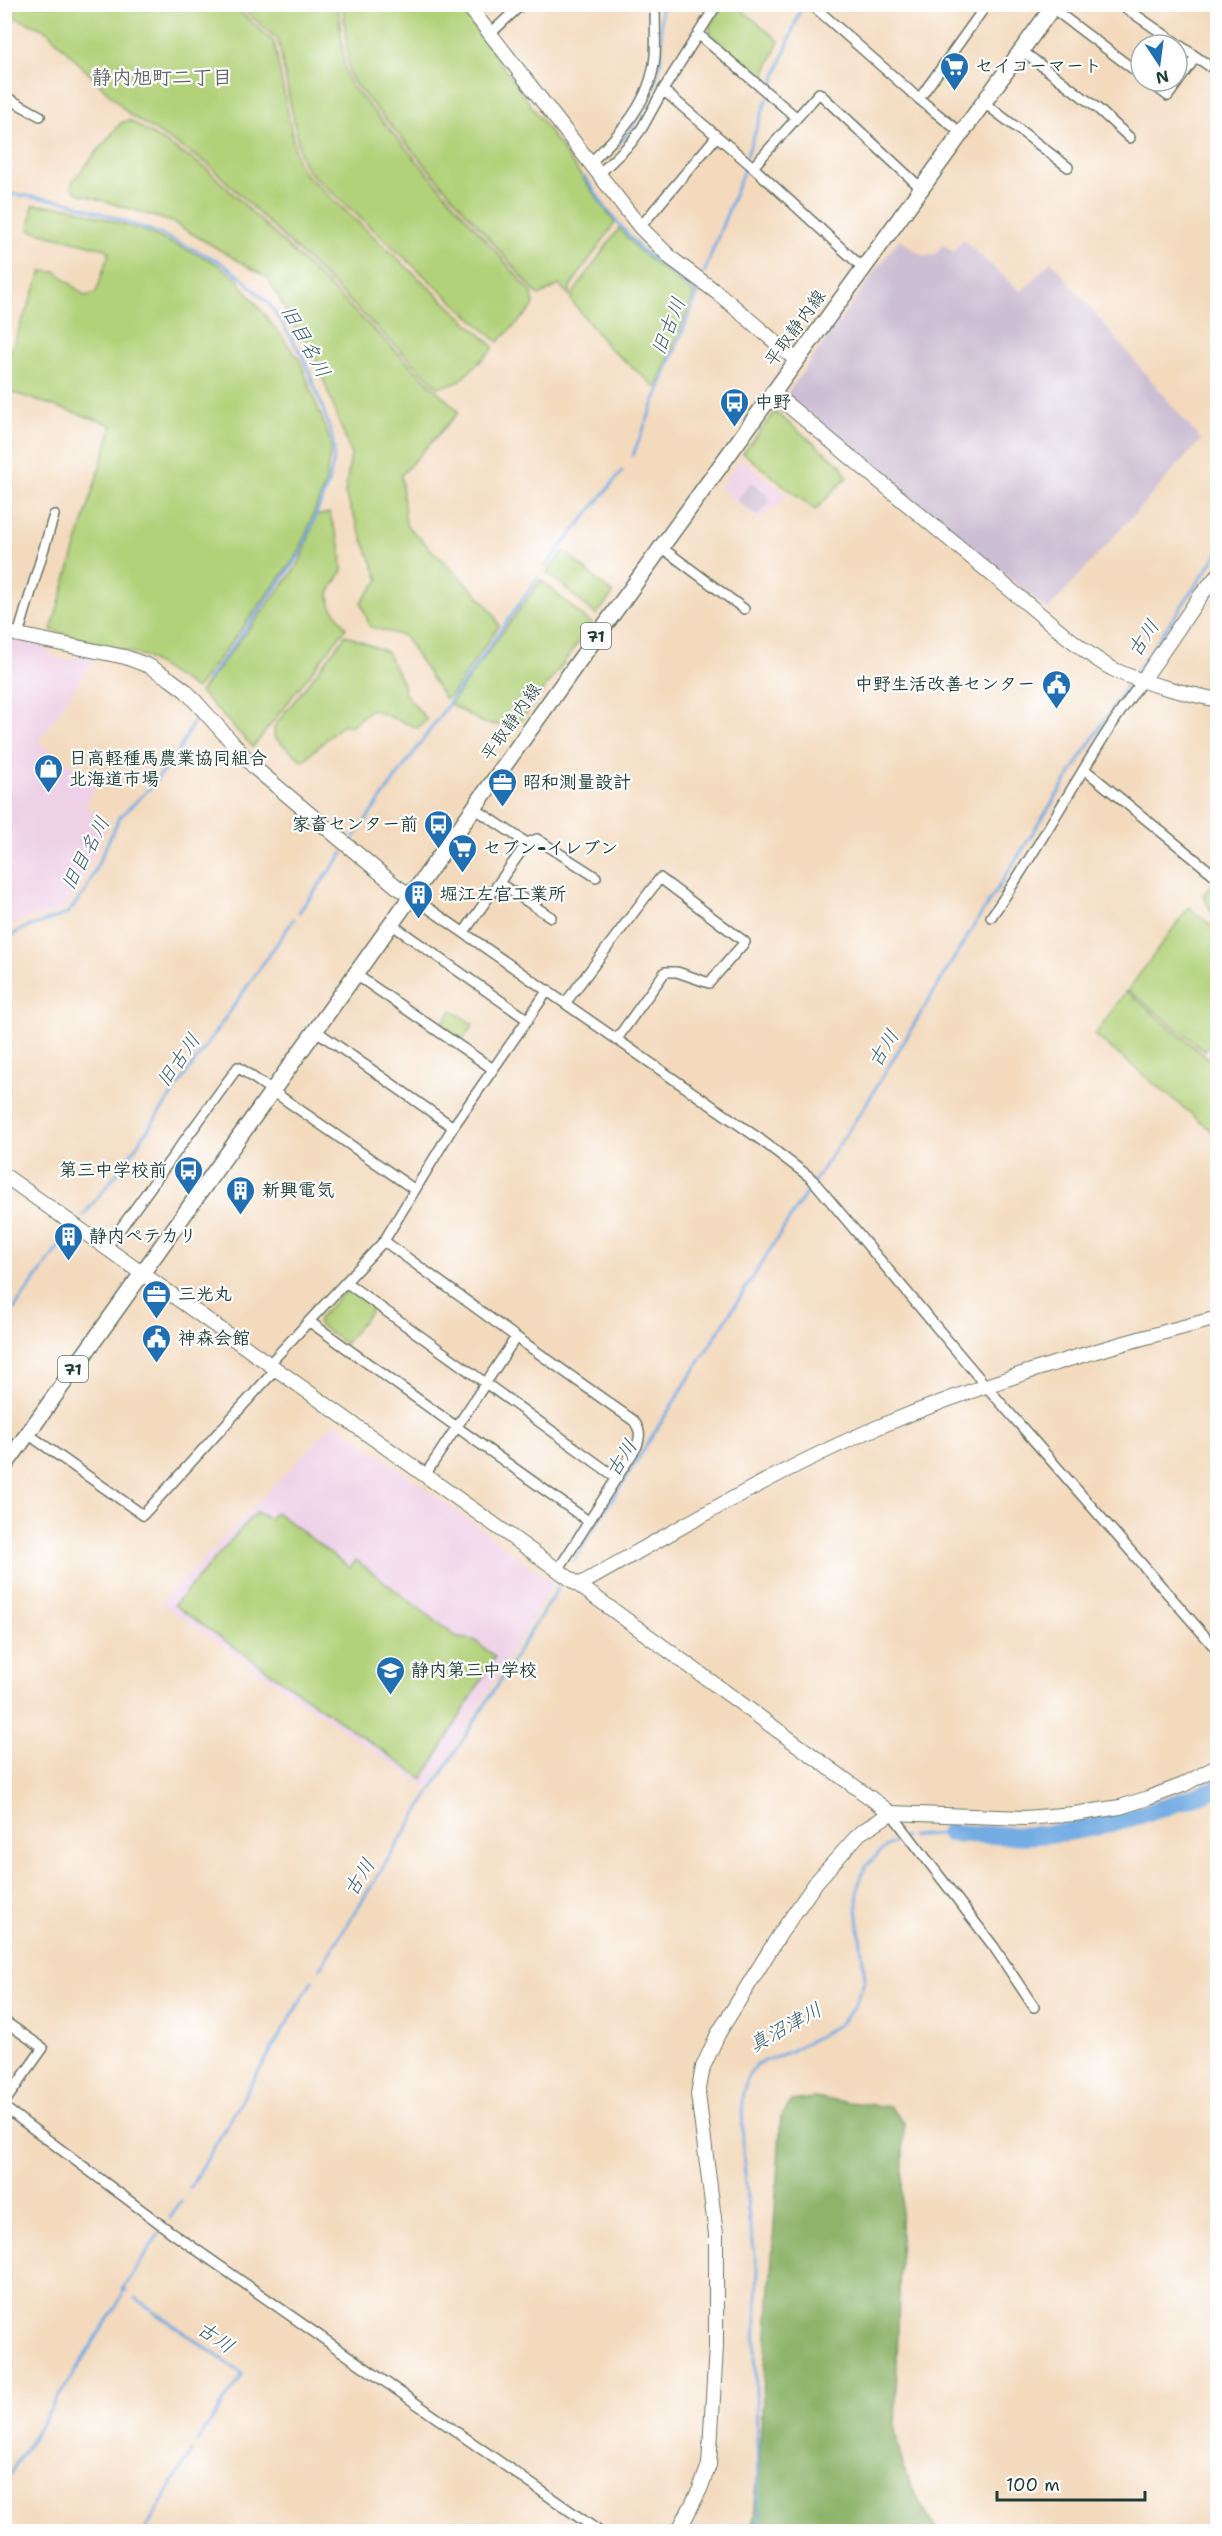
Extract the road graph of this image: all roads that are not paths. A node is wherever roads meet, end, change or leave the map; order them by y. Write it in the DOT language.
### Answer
graph roads {
  1 [pos="467,4"];
  2 [pos="522,4"];
  3 [pos="655,4"];
  4 [pos="717,4"];
  5 [pos="811,4"];
  6 [pos="987,4"];
  7 [pos="1120,4"];
  8 [pos="1053,6"];
  9 [pos="490,34"];
  10 [pos="698,34"];
  11 [pos="1021,50"];
  12 [pos="1196,57"];
  13 [pos="1129,66"];
  14 [pos="1189,67"];
  15 [pos="1218,72"];
  16 [pos="663,90"];
  17 [pos="4,96"];
  18 [pos="919,99"];
  19 [pos="983,102"];
  20 [pos="40,116"];
  21 [pos="796,117"];
  22 [pos="960,133"];
  23 [pos="717,136"];
  24 [pos="1130,138"];
  25 [pos="589,164"];
  26 [pos="753,167"];
  27 [pos="1068,167"];
  28 [pos="598,175"];
  29 [pos="921,188"];
  30 [pos="640,227"];
  31 [pos="863,268"];
  32 [pos="796,360"];
  33 [pos="772,392"];
  34 [pos="54,515"];
  35 [pos="661,547"];
  36 [pos="1218,574"];
  37 [pos="744,609"];
  38 [pos="11,633"];
  39 [pos="1143,680"];
  40 [pos="1218,700"];
  41 [pos="1084,769"];
  42 [pos="474,808"];
  43 [pos="527,843"];
  44 [pos="597,877"];
  45 [pos="1218,878"];
  46 [pos="499,883"];
  47 [pos="411,896"];
  48 [pos="551,917"];
  49 [pos="991,917"];
  50 [pos="391,924"];
  51 [pos="464,932"];
  52 [pos="355,974"];
  53 [pos="548,990"];
  54 [pos="566,1002"];
  55 [pos="528,1020"];
  56 [pos="315,1030"];
  57 [pos="616,1040"];
  58 [pos="493,1069"];
  59 [pos="272,1090"];
  60 [pos="453,1127"];
  61 [pos="4,1175"];
  62 [pos="415,1190"];
  63 [pos="384,1241"];
  64 [pos="108,1247"];
  65 [pos="142,1272"];
  66 [pos="347,1283"];
  67 [pos="1218,1318"];
  68 [pos="310,1322"];
  69 [pos="516,1336"];
  70 [pos="274,1366"];
  71 [pos="486,1381"];
  72 [pos="986,1386"];
  73 [pos="456,1426"];
  74 [pos="28,1434"];
  75 [pos="4,1467"];
  76 [pos="425,1475"];
  77 [pos="617,1478"];
  78 [pos="588,1521"];
  79 [pos="558,1570"];
  80 [pos="579,1585"];
  81 [pos="1218,1650"];
  82 [pos="1218,1766"];
  83 [pos="891,1813"];
  84 [pos="1034,2007"];
  85 [pos="4,2021"];
  86 [pos="4,2105"];
  87 [pos="600,2532"];
  88 [pos="678,2532"];
  1 -- 9 [label="street"];
  2 -- 9 [label="street"];
  3 -- 25 [label="street"];
  4 -- 10 [label="street"];
  5 -- 18 [label="street"];
  6 -- 18 [label="street"];
  7 -- 12 [label="street"];
  8 -- 11 [label="main road, 平取静内線 / 71"];
  8 -- 13 [label="street"];
  9 -- 25 [label="street"];
  10 -- 16 [label="street"];
  10 -- 21 [label="street"];
  11 -- 19 [label="main road, 平取静内線 / 71"];
  11 -- 24 [label="street"];
  12 -- 14 [label="street"];
  12 -- 15 [label="street"];
  16 -- 23 [label="street"];
  16 -- 28 [label="street"];
  17 -- 20 [label="street"];
  18 -- 22 [label="street"];
  19 -- 22 [label="main road, 平取静内線 / 71"];
  19 -- 27 [label="street"];
  21 -- 26 [label="street"];
  21 -- 29 [label="street"];
  22 -- 29 [label="main road, 平取静内線 / 71"];
  23 -- 26 [label="street"];
  23 -- 30 [label="street"];
  25 -- 28 [label="street"];
  26 -- 31 [label="street"];
  28 -- 30 [label="street"];
  29 -- 31 [label="main road, 平取静内線 / 71"];
  30 -- 32 [label="street"];
  31 -- 32 [label="main road, 平取静内線 / 71"];
  32 -- 33 [label="main road, 平取静内線 / 71"];
  33 -- 35 [label="main road, 平取静内線 / 71"];
  33 -- 39 [label="street"];
  34 -- 38 [label="street"];
  35 -- 37 [label="street"];
  35 -- 42 [label="main road, 平取静内線 / 71"];
  36 -- 39 [label="street"];
  38 -- 47 [label="street"];
  39 -- 40 [label="street"];
  39 -- 41 [label="street"];
  41 -- 45 [label="street"];
  41 -- 49 [label="street"];
  42 -- 43 [label="street"];
  42 -- 47 [label="main road, 平取静内線 / 71"];
  43 -- 44 [label="street"];
  43 -- 46 [label="street"];
  46 -- 48 [label="street"];
  46 -- 51 [label="street"];
  47 -- 50 [label="main road, 平取静内線 / 71"];
  47 -- 51 [label="street"];
  50 -- 52 [label="main road, 平取静内線 / 71"];
  50 -- 55 [label="street"];
  51 -- 53 [label="street"];
  52 -- 56 [label="main road, 平取静内線 / 71"];
  52 -- 58 [label="street"];
  53 -- 54 [label="street"];
  53 -- 55 [label="street"];
  54 -- 57 [label="street"];
  54 -- 57 [label="street"];
  55 -- 58 [label="street"];
  56 -- 59 [label="main road, 平取静内線 / 71"];
  56 -- 60 [label="street"];
  57 -- 72 [label="street"];
  58 -- 60 [label="street"];
  59 -- 62 [label="street"];
  59 -- 64 [label="street"];
  59 -- 65 [label="main road, 平取静内線 / 71"];
  60 -- 62 [label="street"];
  61 -- 64 [label="street"];
  62 -- 63 [label="street"];
  63 -- 66 [label="street"];
  63 -- 69 [label="street"];
  64 -- 65 [label="street"];
  65 -- 70 [label="street"];
  65 -- 74 [label="main road, 平取静内線 / 71"];
  66 -- 68 [label="street"];
  66 -- 71 [label="street"];
  67 -- 72 [label="street"];
  68 -- 70 [label="street"];
  68 -- 73 [label="street"];
  69 -- 71 [label="street"];
  69 -- 77 [label="street"];
  70 -- 74 [label="street"];
  70 -- 76 [label="street"];
  71 -- 73 [label="street"];
  71 -- 77 [label="street"];
  72 -- 80 [label="street"];
  72 -- 81 [label="street"];
  73 -- 76 [label="street"];
  73 -- 78 [label="street"];
  74 -- 75 [label="main road, 平取静内線 / 71"];
  76 -- 79 [label="street"];
  77 -- 78 [label="street"];
  78 -- 79 [label="street"];
  79 -- 80 [label="street"];
  80 -- 83 [label="street"];
  82 -- 83 [label="street"];
  83 -- 84 [label="street"];
  83 -- 88 [label="street"];
  85 -- 86 [label="street"];
  86 -- 87 [label="street"];
}
